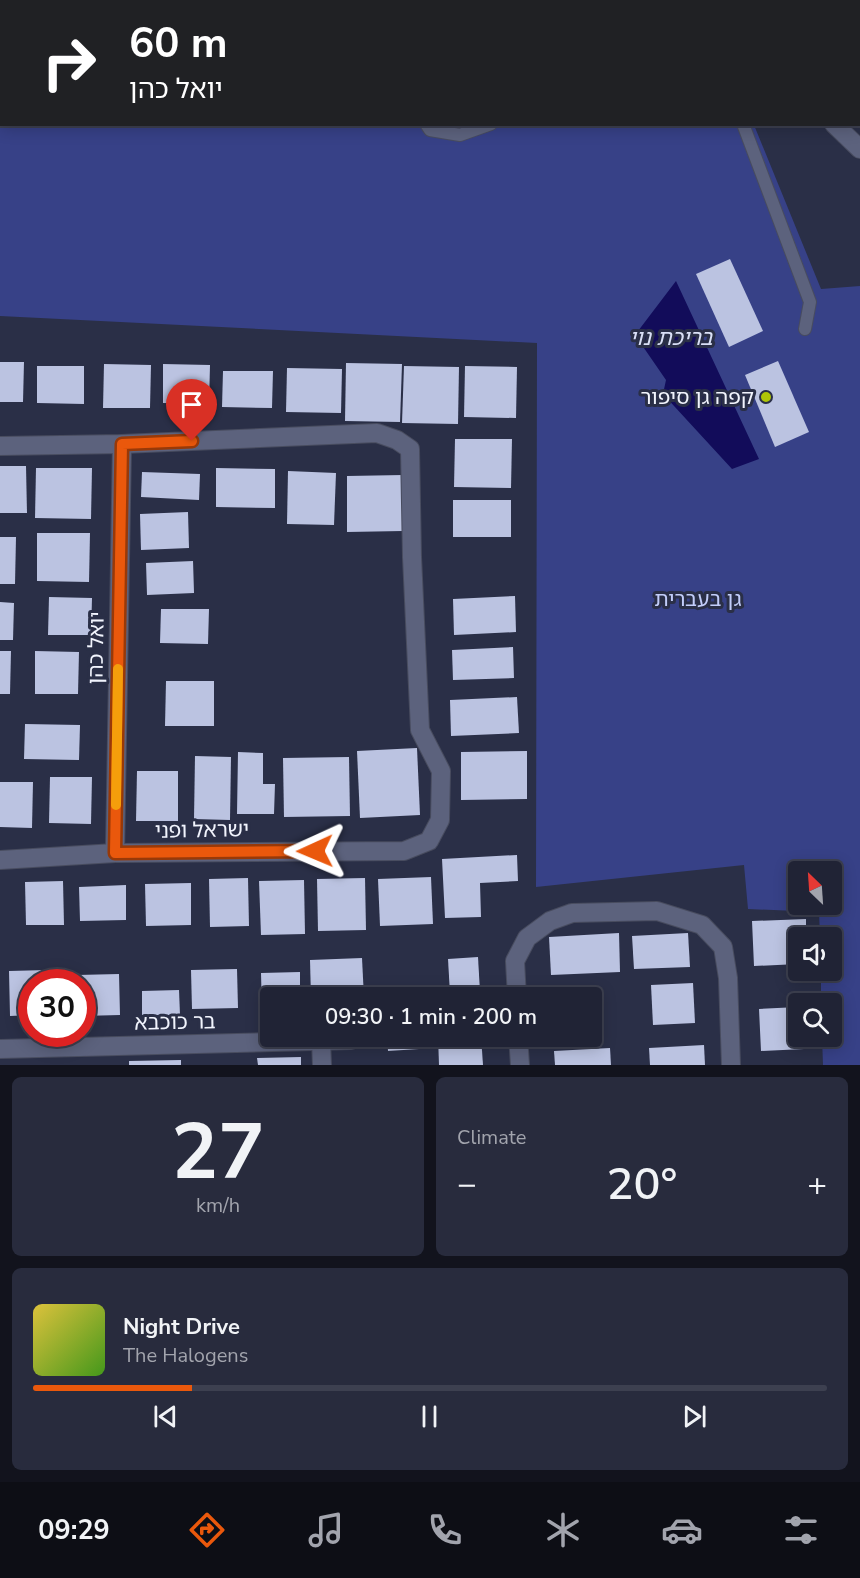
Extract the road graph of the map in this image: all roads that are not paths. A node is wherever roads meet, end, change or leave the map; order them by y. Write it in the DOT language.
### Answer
graph roads {
  1 [pos="427,126"];
  2 [pos="485,126"];
  3 [pos="744,126"];
  4 [pos="836,126"];
  5 [pos="860,149"];
  6 [pos="805,328"];
  7 [pos="122,444"];
  8 [pos="0,446"];
  9 [pos="115,853"];
  10 [pos="0,860"];
  11 [pos="516,987"];
  12 [pos="260,1043"];
  13 [pos="321,1047"];
  14 [pos="519,1047"];
  15 [pos="0,1049"];
  16 [pos="322,1065"];
  17 [pos="520,1065"];
  18 [pos="731,1065"];
  1 -- 2 [label="lane"];
  3 -- 6 [label="lane"];
  4 -- 5 [label="street"];
  7 -- 8 [label="street"];
  7 -- 9 [label="street, יואל כהן"];
  7 -- 9 [label="street, ישראל ופני"];
  9 -- 10 [label="street, ישראל ופני"];
  11 -- 18 [label="street"];
  12 -- 15 [label="street, בר כוכבא"];
  13 -- 16 [label="street"];
  14 -- 17 [label="street"];
}
